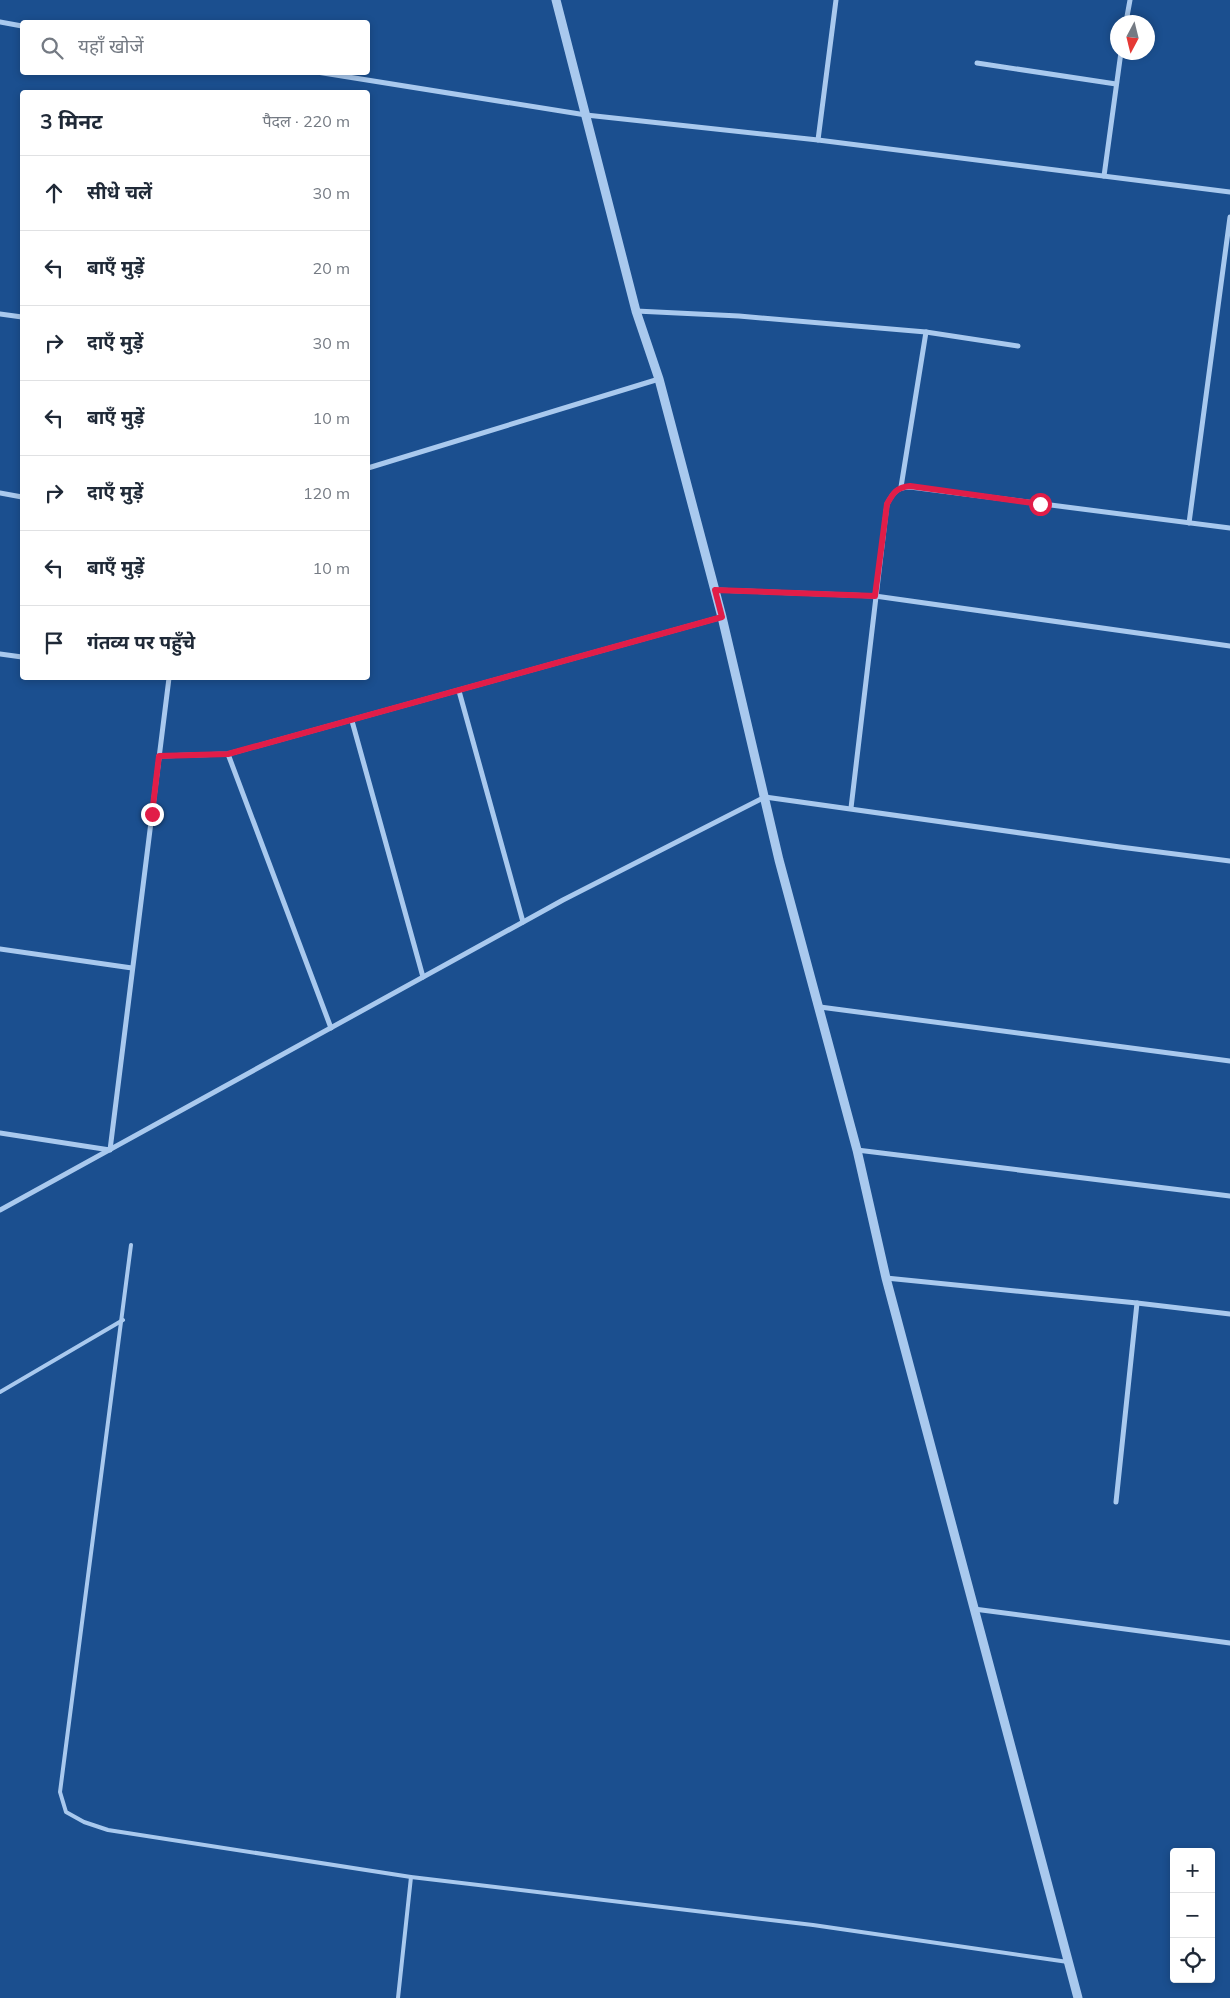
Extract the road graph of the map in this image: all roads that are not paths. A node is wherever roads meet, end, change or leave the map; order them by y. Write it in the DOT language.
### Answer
graph roads {
  1 [pos="556,0"];
  2 [pos="836,0"];
  3 [pos="1130,0"];
  4 [pos="1127,15"];
  5 [pos="0,22"];
  6 [pos="20,26"];
  7 [pos="1120,60"];
  8 [pos="978,63"];
  9 [pos="336,75"];
  10 [pos="1116,84"];
  11 [pos="586,115"];
  12 [pos="818,140"];
  13 [pos="1104,176"];
  14 [pos="1230,192"];
  15 [pos="1230,218"];
  16 [pos="636,311"];
  17 [pos="0,314"];
  18 [pos="20,318"];
  19 [pos="926,332"];
  20 [pos="1018,346"];
  21 [pos="659,379"];
  22 [pos="370,467"];
  23 [pos="901,487"];
  24 [pos="0,493"];
  25 [pos="20,497"];
  26 [pos="1189,523"];
  27 [pos="1230,528"];
  28 [pos="715,590"];
  29 [pos="875,596"];
  30 [pos="722,617"];
  31 [pos="1230,646"];
  32 [pos="0,654"];
  33 [pos="20,657"];
  34 [pos="168,680"];
  35 [pos="459,690"];
  36 [pos="352,721"];
  37 [pos="228,754"];
  38 [pos="159,756"];
  39 [pos="765,797"];
  40 [pos="851,808"];
  41 [pos="1230,860"];
  42 [pos="523,922"];
  43 [pos="0,949"];
  44 [pos="132,968"];
  45 [pos="423,977"];
  46 [pos="820,1008"];
  47 [pos="332,1028"];
  48 [pos="1230,1061"];
  49 [pos="0,1133"];
  50 [pos="110,1150"];
  51 [pos="857,1150"];
  52 [pos="1230,1196"];
  53 [pos="0,1210"];
  54 [pos="131,1245"];
  55 [pos="886,1278"];
  56 [pos="1138,1303"];
  57 [pos="1230,1314"];
  58 [pos="122,1320"];
  59 [pos="0,1392"];
  60 [pos="1116,1502"];
  61 [pos="974,1609"];
  62 [pos="1230,1643"];
  63 [pos="411,1877"];
  64 [pos="1068,1962"];
  65 [pos="398,1998"];
  66 [pos="1078,1998"];
  1 -- 11 [label="street"];
  2 -- 12 [label="street"];
  3 -- 4 [label="street"];
  5 -- 6 [label="street"];
  7 -- 10 [label="street"];
  8 -- 10 [label="street"];
  9 -- 11 [label="street"];
  10 -- 13 [label="street"];
  11 -- 12 [label="street"];
  11 -- 16 [label="street"];
  12 -- 13 [label="street"];
  13 -- 14 [label="street"];
  15 -- 26 [label="street"];
  16 -- 19 [label="street"];
  16 -- 21 [label="street"];
  17 -- 18 [label="street"];
  19 -- 20 [label="street"];
  19 -- 23 [label="street"];
  21 -- 22 [label="street"];
  21 -- 28 [label="street"];
  23 -- 26 [label="street"];
  23 -- 29 [label="street"];
  24 -- 25 [label="street"];
  26 -- 27 [label="street"];
  28 -- 29 [label="street"];
  28 -- 30 [label="street"];
  29 -- 31 [label="street"];
  29 -- 40 [label="street"];
  30 -- 35 [label="street"];
  30 -- 39 [label="street"];
  32 -- 33 [label="street"];
  34 -- 38 [label="street"];
  35 -- 36 [label="street"];
  35 -- 42 [label="street"];
  36 -- 37 [label="street"];
  36 -- 45 [label="street"];
  37 -- 38 [label="street"];
  37 -- 47 [label="street"];
  38 -- 44 [label="street"];
  39 -- 40 [label="street"];
  39 -- 42 [label="street"];
  39 -- 46 [label="street"];
  40 -- 41 [label="street"];
  42 -- 45 [label="street"];
  43 -- 44 [label="street"];
  44 -- 50 [label="street"];
  45 -- 47 [label="street"];
  46 -- 48 [label="street"];
  46 -- 51 [label="street"];
  47 -- 50 [label="street"];
  49 -- 50 [label="street"];
  50 -- 53 [label="street"];
  51 -- 52 [label="street"];
  51 -- 55 [label="street"];
  54 -- 58 [label="lane"];
  55 -- 56 [label="street"];
  55 -- 61 [label="street"];
  56 -- 57 [label="street"];
  56 -- 60 [label="street"];
  58 -- 59 [label="lane"];
  58 -- 63 [label="lane"];
  61 -- 62 [label="street"];
  61 -- 64 [label="street"];
  63 -- 64 [label="lane"];
  63 -- 65 [label="lane"];
  64 -- 66 [label="street"];
}
